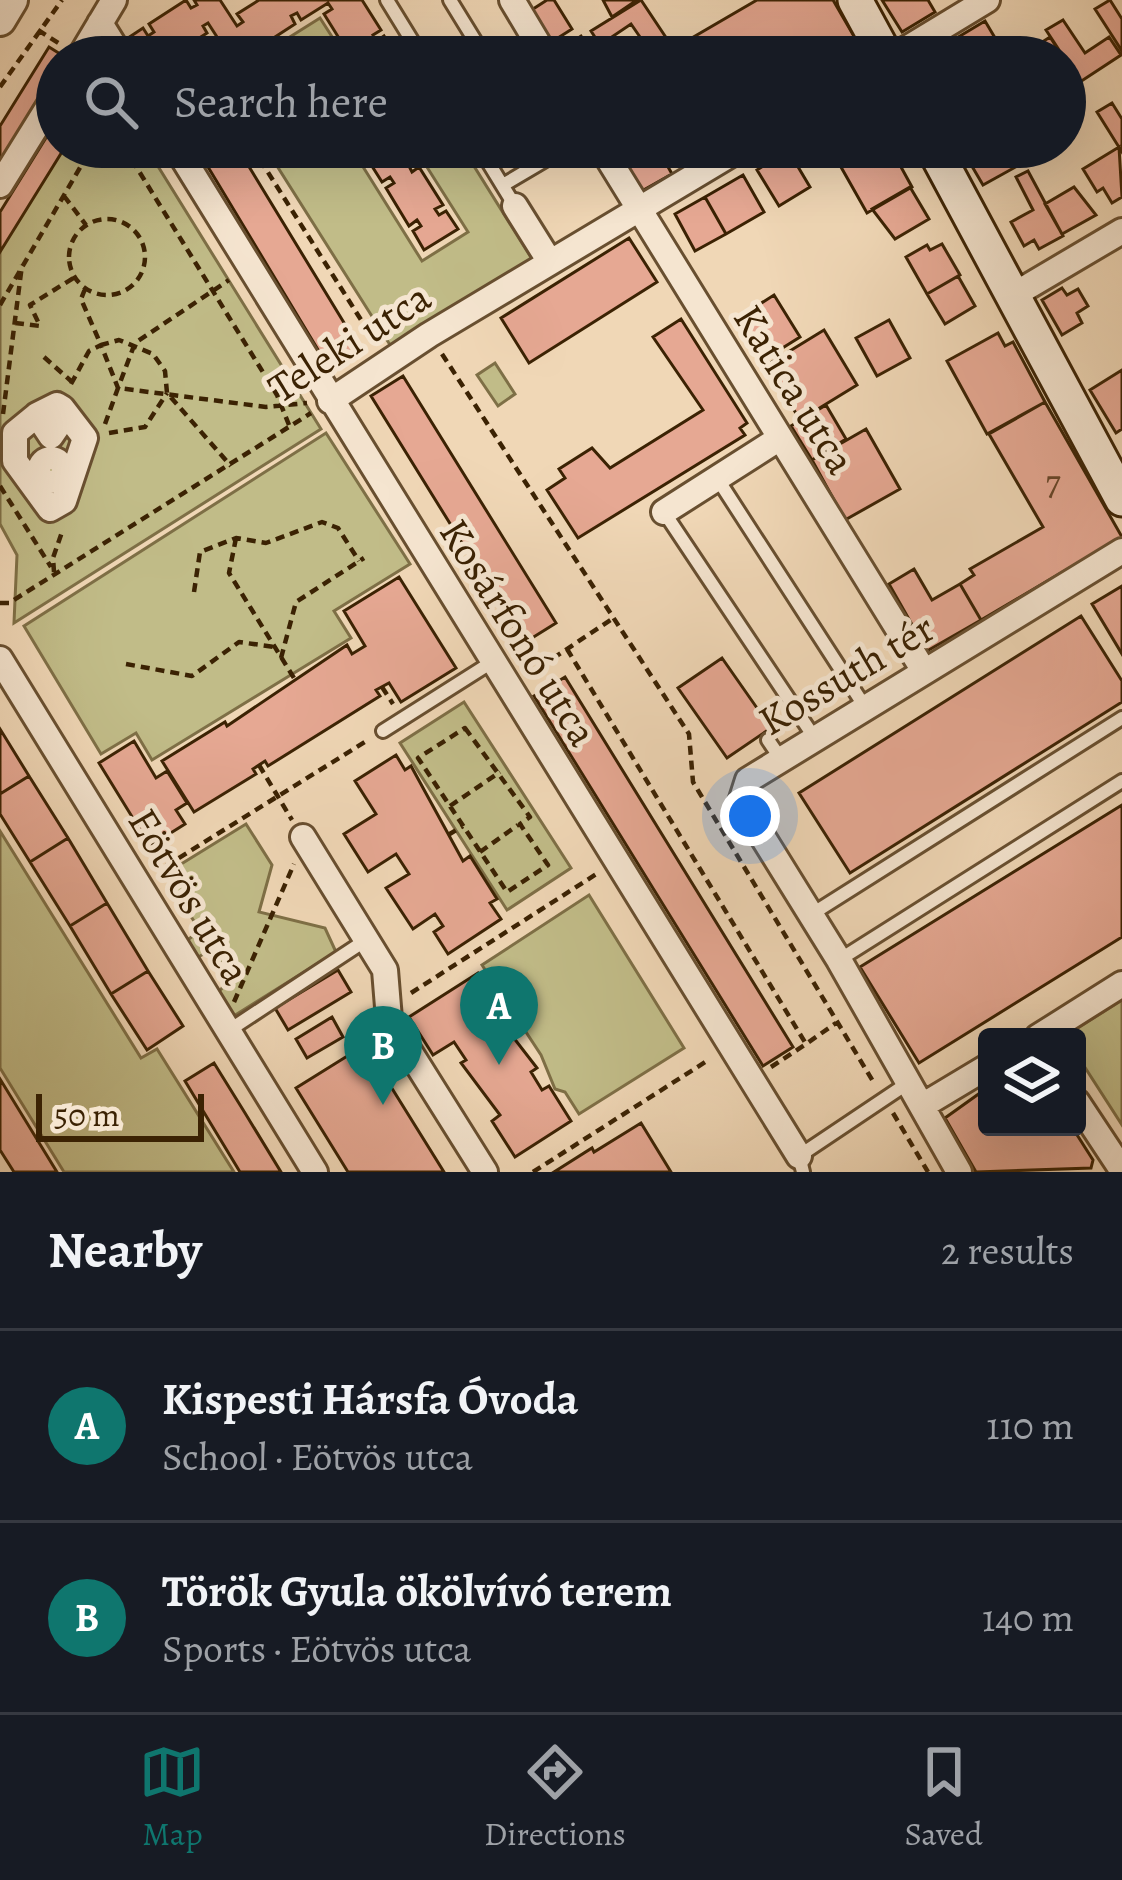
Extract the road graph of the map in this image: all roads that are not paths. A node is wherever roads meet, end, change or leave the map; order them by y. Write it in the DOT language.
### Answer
graph roads {
  1 [pos="12,0"];
  2 [pos="114,0"];
  3 [pos="450,0"];
  4 [pos="512,0"];
  5 [pos="855,0"];
  6 [pos="987,0"];
  7 [pos="392,2"];
  8 [pos="0,20"];
  9 [pos="100,23"];
  10 [pos="92,36"];
  11 [pos="108,36"];
  12 [pos="411,36"];
  13 [pos="472,36"];
  14 [pos="534,36"];
  15 [pos="877,36"];
  16 [pos="926,36"];
  17 [pos="36,127"];
  18 [pos="189,168"];
  19 [pos="491,168"];
  20 [pos="538,168"];
  21 [pos="614,168"];
  22 [pos="707,168"];
  23 [pos="944,168"];
  24 [pos="0,185"];
  25 [pos="509,196"];
  26 [pos="638,209"];
  27 [pos="1122,231"];
  28 [pos="550,262"];
  29 [pos="1012,296"];
  30 [pos="330,400"];
  31 [pos="780,438"];
  32 [pos="54,452"];
  33 [pos="717,478"];
  34 [pos="1122,499"];
  35 [pos="664,512"];
  36 [pos="1122,551"];
  37 [pos="0,659"];
  38 [pos="492,662"];
  39 [pos="924,671"];
  40 [pos="865,707"];
  41 [pos="1122,718"];
  42 [pos="383,730"];
  43 [pos="814,737"];
  44 [pos="1122,781"];
  45 [pos="303,837"];
  46 [pos="812,914"];
  47 [pos="366,940"];
  48 [pos="839,960"];
  49 [pos="1122,984"];
  50 [pos="1052,1028"];
  51 [pos="229,1030"];
  52 [pos="978,1072"];
  53 [pos="908,1083"];
  54 [pos="922,1106"];
  55 [pos="1086,1116"];
  56 [pos="801,1164"];
  57 [pos="1122,1170"];
  58 [pos="315,1172"];
  59 [pos="485,1172"];
  60 [pos="959,1172"];
  1 -- 8 [label="street"];
  2 -- 9 [label="street"];
  3 -- 13 [label="lane"];
  4 -- 14 [label="street"];
  5 -- 15 [label="main road"];
  6 -- 16 [label="street"];
  7 -- 12 [label="lane"];
  9 -- 10 [label="street"];
  9 -- 11 [label="street"];
  17 -- 24 [label="street"];
  18 -- 30 [label="street, Kosárfonó utca"];
  19 -- 25 [label="lane"];
  20 -- 25 [label="lane"];
  21 -- 26 [label="street, Katica utca"];
  22 -- 26 [label="street, Teleki utca"];
  23 -- 29 [label="main road"];
  25 -- 28 [label="street"];
  26 -- 28 [label="street, Teleki utca"];
  26 -- 31 [label="street, Katica utca"];
  27 -- 29 [label="street"];
  28 -- 30 [label="street, Teleki utca"];
  29 -- 34 [label="main road"];
  30 -- 38 [label="street, Kosárfonó utca"];
  31 -- 33 [label="street"];
  31 -- 39 [label="street, Katica utca"];
  32 -- 32 [label="street"];
  33 -- 35 [label="street"];
  33 -- 40 [label="lane"];
  35 -- 43 [label="lane"];
  36 -- 39 [label="street, Kossuth tér"];
  37 -- 51 [label="street, Eötvös utca"];
  38 -- 42 [label="lane"];
  38 -- 56 [label="street, Kosárfonó utca"];
  39 -- 40 [label="street, Kossuth tér"];
  40 -- 43 [label="street, Kossuth tér"];
  41 -- 46 [label="lane"];
  43 -- 46 [label="street, Kossuth tér"];
  44 -- 48 [label="lane"];
  45 -- 47 [label="street"];
  46 -- 48 [label="street, Kossuth tér"];
  47 -- 51 [label="lane"];
  47 -- 59 [label="street"];
  48 -- 53 [label="street, Kossuth tér"];
  49 -- 50 [label="street"];
  51 -- 58 [label="street, Eötvös utca"];
  52 -- 54 [label="street"];
  53 -- 54 [label="street, Kossuth tér"];
  53 -- 56 [label="lane"];
  54 -- 60 [label="street, Kossuth tér"];
  55 -- 57 [label="street"];
}
